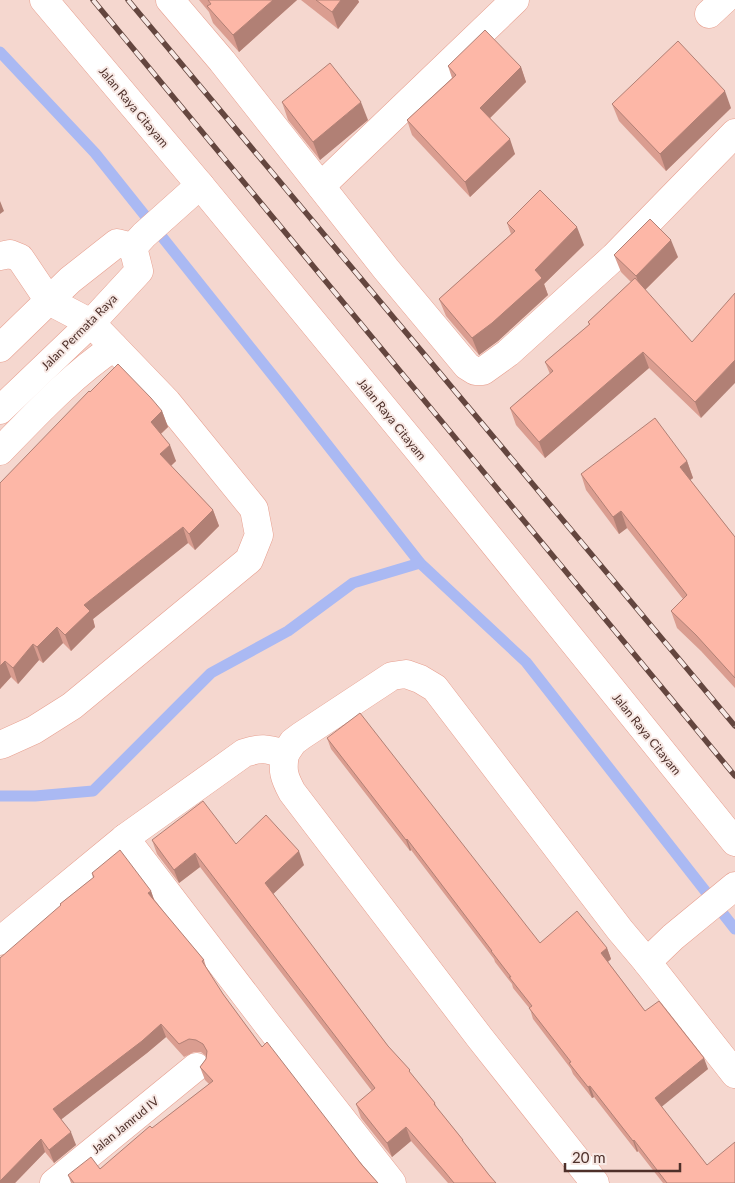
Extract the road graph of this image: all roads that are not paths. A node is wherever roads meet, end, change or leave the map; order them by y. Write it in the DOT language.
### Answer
graph roads {
  1 [pos="44,0"];
  2 [pos="170,0"];
  3 [pos="515,0"];
  4 [pos="735,133"];
  5 [pos="200,185"];
  6 [pos="321,186"];
  7 [pos="138,241"];
  8 [pos="0,256"];
  9 [pos="49,301"];
  10 [pos="91,322"];
  11 [pos="114,347"];
  12 [pos="0,348"];
  13 [pos="0,410"];
  14 [pos="0,450"];
  15 [pos="0,745"];
  16 [pos="285,754"];
  17 [pos="125,838"];
  18 [pos="735,842"];
  19 [pos="731,889"];
  20 [pos="0,941"];
  21 [pos="647,962"];
  22 [pos="196,1068"];
  23 [pos="735,1074"];
  24 [pos="54,1183"];
  25 [pos="392,1183"];
  26 [pos="595,1183"];
  1 -- 5 [label="street, Jalan Raya Citayam"];
  2 -- 6 [label="street"];
  3 -- 6 [label="street"];
  4 -- 6 [label="street"];
  5 -- 7 [label="street"];
  5 -- 18 [label="street, Jalan Raya Citayam"];
  7 -- 9 [label="street"];
  7 -- 10 [label="street, Jalan Permata Raya"];
  8 -- 9 [label="street"];
  9 -- 10 [label="street"];
  9 -- 12 [label="street"];
  10 -- 11 [label="street"];
  10 -- 13 [label="street, Jalan Permata Raya"];
  11 -- 14 [label="street"];
  11 -- 15 [label="street"];
  16 -- 17 [label="street"];
  16 -- 21 [label="street"];
  16 -- 26 [label="street"];
  17 -- 20 [label="street"];
  17 -- 25 [label="street"];
  19 -- 21 [label="street"];
  21 -- 23 [label="street"];
  22 -- 24 [label="street, Jalan Jamrud IV"];
}
